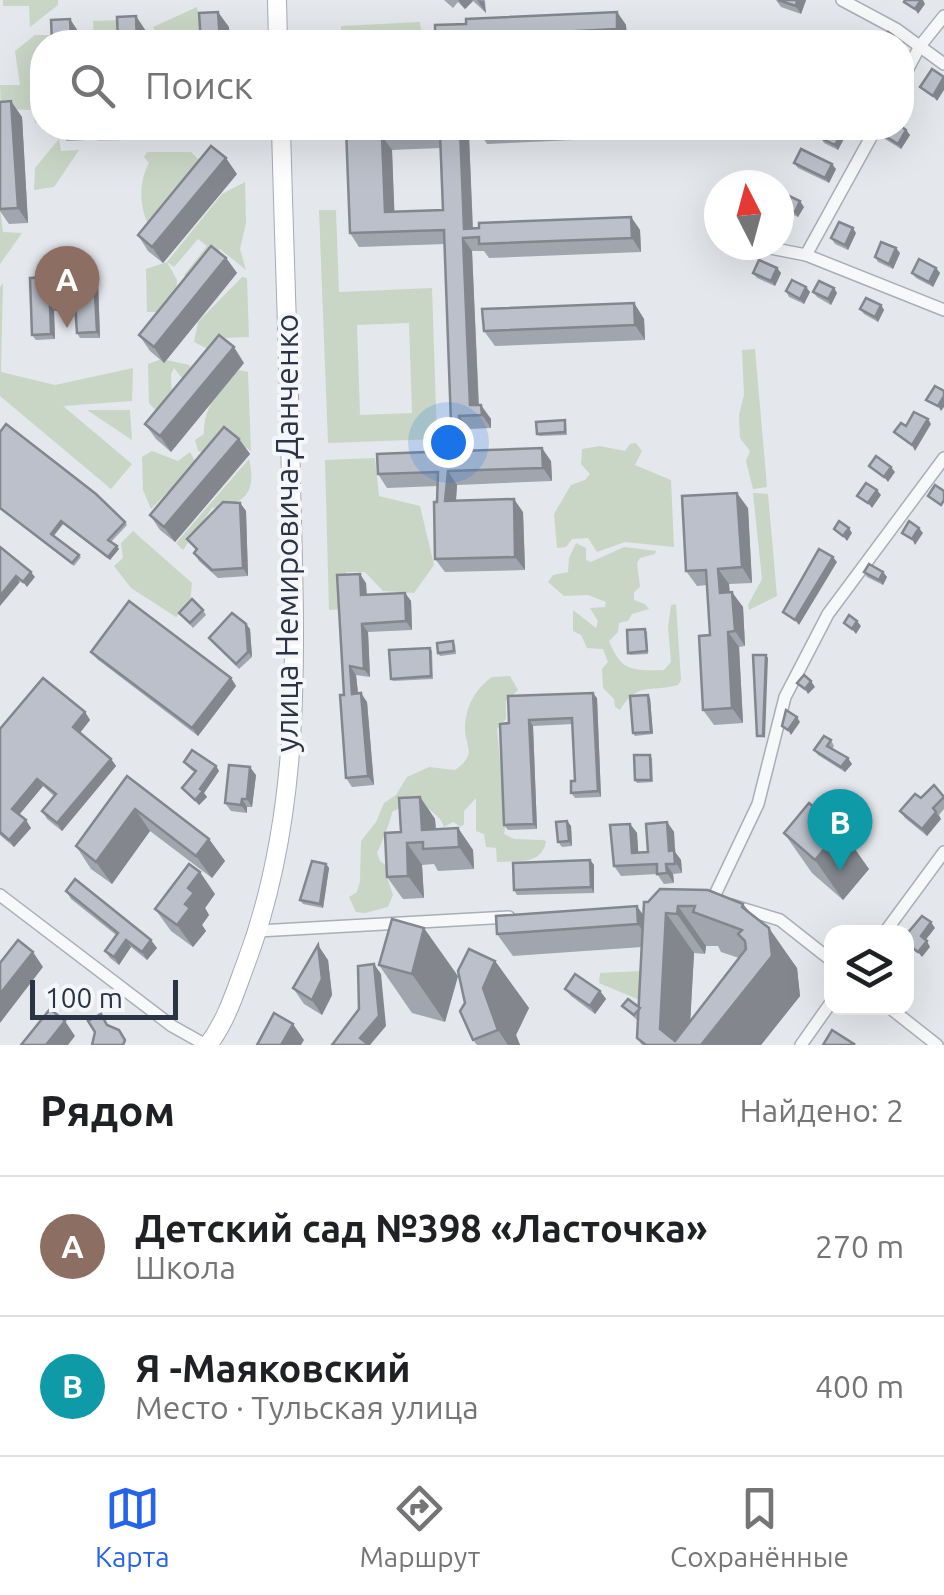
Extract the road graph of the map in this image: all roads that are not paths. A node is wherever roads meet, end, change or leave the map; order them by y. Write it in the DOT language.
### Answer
graph roads {
  1 [pos="276,0"];
  2 [pos="842,0"];
  3 [pos="944,16"];
  4 [pos="277,30"];
  5 [pos="897,30"];
  6 [pos="914,42"];
  7 [pos="920,46"];
  8 [pos="914,57"];
  9 [pos="944,64"];
  10 [pos="281,140"];
  11 [pos="869,140"];
  12 [pos="794,253"];
  13 [pos="806,255"];
  14 [pos="944,310"];
  15 [pos="944,458"];
  16 [pos="944,852"];
  17 [pos="0,895"];
  18 [pos="711,903"];
  19 [pos="694,905"];
  20 [pos="524,916"];
  21 [pos="890,925"];
  22 [pos="258,930"];
  23 [pos="824,955"];
  24 [pos="824,1012"];
  25 [pos="899,1015"];
  26 [pos="207,1045"];
  27 [pos="801,1045"];
  28 [pos="936,1045"];
  1 -- 4 [label="main road"];
  2 -- 5 [label="street"];
  3 -- 7 [label="street"];
  6 -- 7 [label="street"];
  7 -- 8 [label="street"];
  7 -- 9 [label="street"];
  10 -- 22 [label="main road, улица Немировича-Данченко"];
  11 -- 13 [label="street"];
  12 -- 13 [label="street"];
  13 -- 14 [label="street"];
  15 -- 18 [label="street"];
  16 -- 21 [label="street"];
  17 -- 26 [label="street"];
  18 -- 19 [label="street"];
  18 -- 23 [label="street"];
  20 -- 22 [label="street"];
  22 -- 26 [label="main road, улица Немировича-Данченко"];
  24 -- 27 [label="street"];
  25 -- 28 [label="street"];
}
